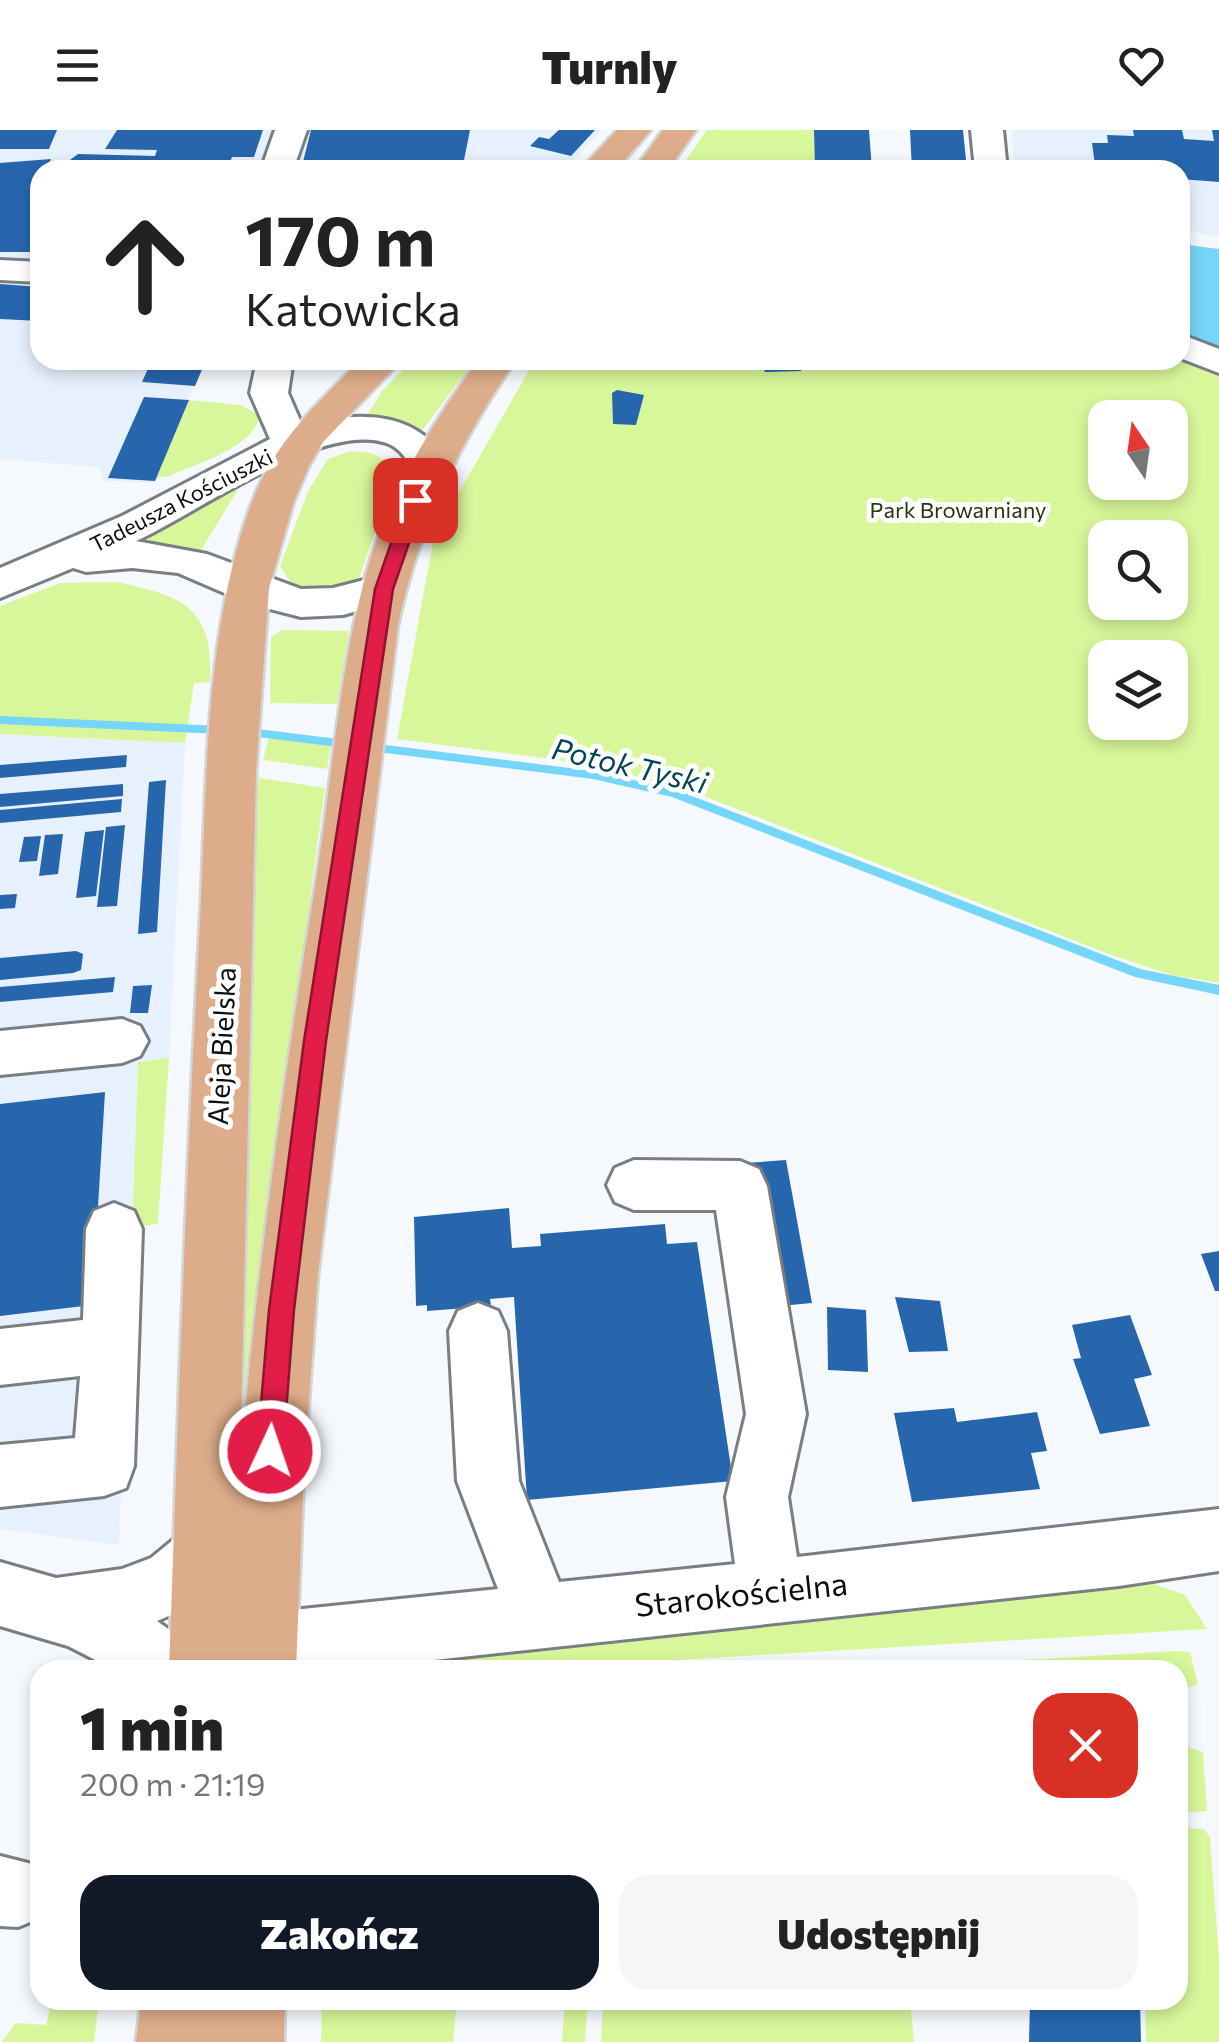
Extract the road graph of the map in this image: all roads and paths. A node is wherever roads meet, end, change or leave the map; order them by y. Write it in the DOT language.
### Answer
graph roads {
  1 [pos="291,130"];
  2 [pos="635,130"];
  3 [pos="680,130"];
  4 [pos="987,130"];
  5 [pos="280,160"];
  6 [pos="607,160"];
  7 [pos="658,160"];
  8 [pos="990,160"];
  9 [pos="0,270"];
  10 [pos="30,272"];
  11 [pos="1190,349"];
  12 [pos="1219,362"];
  13 [pos="273,370"];
  14 [pos="372,370"];
  15 [pos="490,370"];
  16 [pos="300,439"];
  17 [pos="429,464"];
  18 [pos="52,564"];
  19 [pos="0,584"];
  20 [pos="247,588"];
  21 [pos="384,589"];
  22 [pos="122,1041"];
  23 [pos="0,1053"];
  24 [pos="634,1185"];
  25 [pos="114,1229"];
  26 [pos="478,1331"];
  27 [pos="112,1345"];
  28 [pos="0,1357"];
  29 [pos="0,1476"];
  30 [pos="1217,1548"];
  31 [pos="206,1552"];
  32 [pos="770,1589"];
  33 [pos="29,1601"];
  34 [pos="540,1614"];
  35 [pos="155,1660"];
  36 [pos="241,1660"];
  37 [pos="242,1660"];
  38 [pos="254,1660"];
  39 [pos="178,2010"];
  40 [pos="247,2010"];
  41 [pos="175,2042"];
  42 [pos="245,2042"];
  1 -- 5 [label="street"];
  2 -- 6 [label="main road"];
  3 -- 7 [label="main road"];
  4 -- 8 [label="street"];
  9 -- 10 [label="street"];
  11 -- 12 [label="street"];
  13 -- 16 [label="street"];
  14 -- 16 [label="main road, Aleja Bielska"];
  15 -- 17 [label="main road"];
  16 -- 17 [label="street"];
  16 -- 18 [label="street, Tadeusza Kościuszki"];
  16 -- 20 [label="main road, Aleja Bielska"];
  17 -- 21 [label="main road"];
  18 -- 19 [label="street, Tadeusza Kościuszki"];
  18 -- 20 [label="street, Tadeusza Kościuszki"];
  20 -- 21 [label="street, Tadeusza Kościuszki"];
  20 -- 31 [label="main road, Aleja Bielska"];
  21 -- 37 [label="main road"];
  22 -- 23 [label="street"];
  24 -- 32 [label="street"];
  25 -- 27 [label="street"];
  26 -- 34 [label="street"];
  27 -- 28 [label="street"];
  27 -- 29 [label="street"];
  30 -- 32 [label="street, Starokościelna"];
  31 -- 33 [label="street"];
  31 -- 36 [label="main road, Aleja Bielska"];
  32 -- 34 [label="street, Starokościelna"];
  33 -- 35 [label="street"];
  34 -- 38 [label="street, Starokościelna"];
  39 -- 41 [label="main road"];
  40 -- 42 [label="main road"];
}
